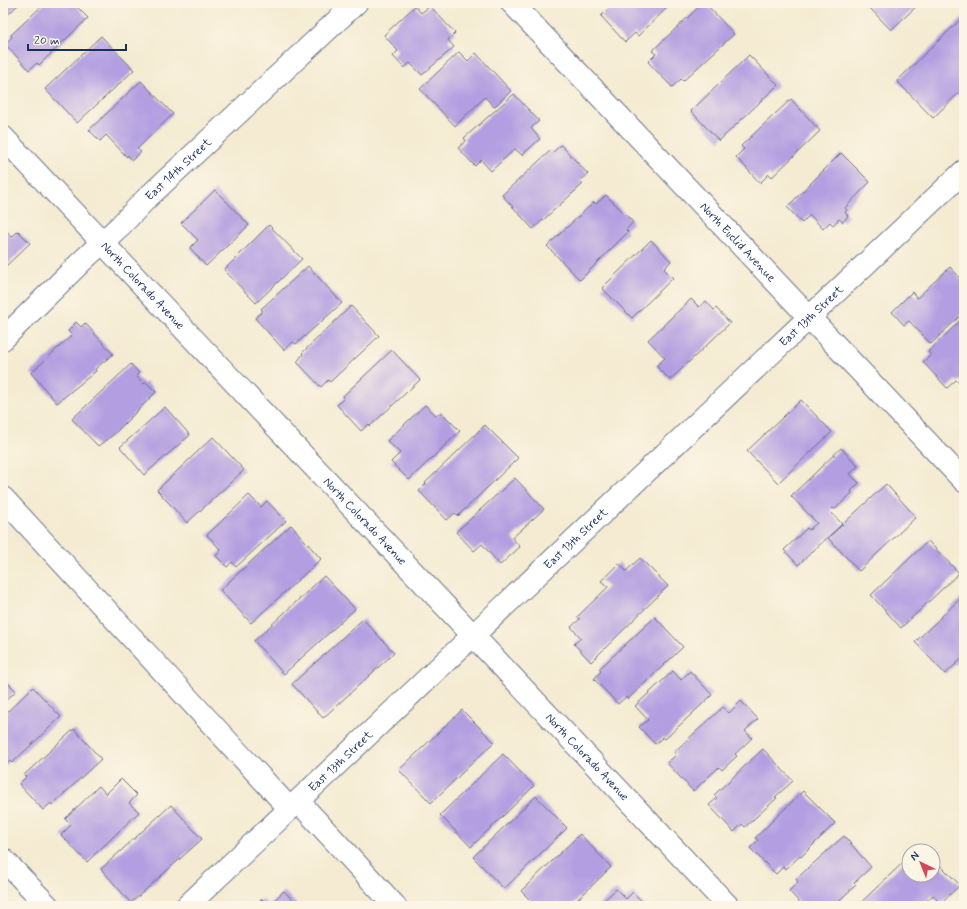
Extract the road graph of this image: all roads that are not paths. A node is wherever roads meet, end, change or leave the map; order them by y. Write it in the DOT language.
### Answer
graph roads {
  1 [pos="356,3"];
  2 [pos="512,3"];
  3 [pos="3,137"];
  4 [pos="964,171"];
  5 [pos="102,242"];
  6 [pos="810,317"];
  7 [pos="3,339"];
  8 [pos="964,481"];
  9 [pos="3,498"];
  10 [pos="473,636"];
  11 [pos="294,805"];
  12 [pos="3,859"];
  13 [pos="48,906"];
  14 [pos="187,906"];
  15 [pos="395,906"];
  16 [pos="728,906"];
  1 -- 5 [label="street, East 14th Street"];
  2 -- 6 [label="street, North Euclid Avenue"];
  3 -- 5 [label="street, North Colorado Avenue"];
  4 -- 6 [label="street, East 13th Street"];
  5 -- 7 [label="street, East 14th Street"];
  5 -- 10 [label="street, North Colorado Avenue"];
  6 -- 8 [label="street, North Euclid Avenue"];
  6 -- 10 [label="street, East 13th Street"];
  9 -- 11 [label="street"];
  10 -- 11 [label="street, East 13th Street"];
  10 -- 16 [label="street, North Colorado Avenue"];
  11 -- 14 [label="street, East 13th Street"];
  11 -- 15 [label="street"];
  12 -- 13 [label="street"];
}
